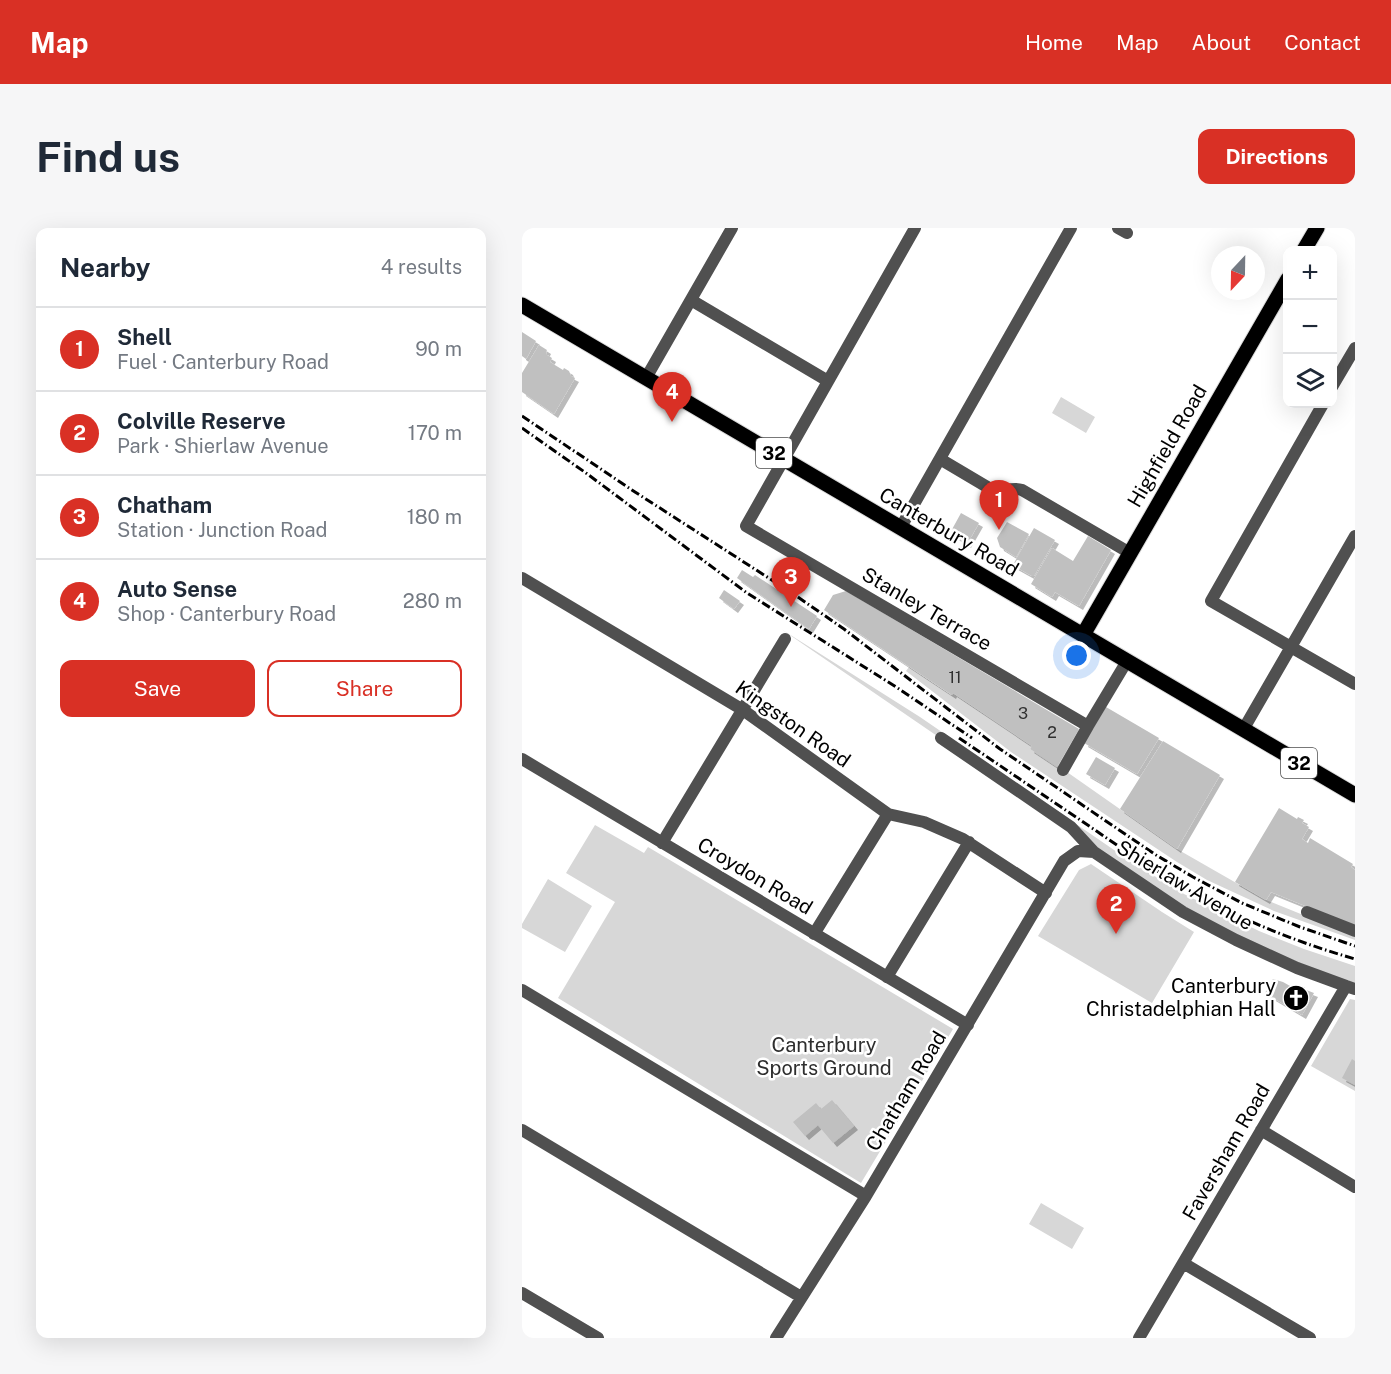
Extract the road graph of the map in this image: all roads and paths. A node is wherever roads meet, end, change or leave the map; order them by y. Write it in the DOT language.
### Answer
graph roads {
  1 [pos="732,228"];
  2 [pos="915,228"];
  3 [pos="1071,228"];
  4 [pos="1317,228"];
  5 [pos="1306,246"];
  6 [pos="1283,286"];
  7 [pos="691,300"];
  8 [pos="522,304"];
  9 [pos="1355,348"];
  10 [pos="646,378"];
  11 [pos="1337,379"];
  12 [pos="828,381"];
  13 [pos="1321,408"];
  14 [pos="784,459"];
  15 [pos="940,459"];
  16 [pos="901,527"];
  17 [pos="1355,536"];
  18 [pos="1130,553"];
  19 [pos="522,578"];
  20 [pos="1083,635"];
  21 [pos="785,639"];
  22 [pos="1291,647"];
  23 [pos="1126,661"];
  24 [pos="1355,684"];
  25 [pos="742,711"];
  26 [pos="1088,726"];
  27 [pos="1243,730"];
  28 [pos="941,738"];
  29 [pos="522,759"];
  30 [pos="1063,770"];
  31 [pos="1355,795"];
  32 [pos="888,814"];
  33 [pos="969,842"];
  34 [pos="662,843"];
  35 [pos="1094,852"];
  36 [pos="1064,861"];
  37 [pos="1046,893"];
  38 [pos="1307,912"];
  39 [pos="1355,931"];
  40 [pos="814,934"];
  41 [pos="887,977"];
  42 [pos="1351,988"];
  43 [pos="522,990"];
  44 [pos="968,1025"];
  45 [pos="522,1130"];
  46 [pos="1261,1130"];
  47 [pos="1355,1187"];
  48 [pos="866,1196"];
  49 [pos="1183,1263"];
  50 [pos="522,1293"];
  51 [pos="801,1297"];
  52 [pos="598,1338"];
  53 [pos="776,1338"];
  54 [pos="1139,1338"];
  55 [pos="1310,1338"];
  1 -- 7 [label="street"];
  2 -- 12 [label="street"];
  3 -- 15 [label="street"];
  4 -- 5 [label="main road"];
  6 -- 18 [label="main road, Highfield Road"];
  7 -- 10 [label="street"];
  7 -- 12 [label="street"];
  8 -- 10 [label="main road, Canterbury Road / 32"];
  9 -- 11 [label="street"];
  10 -- 14 [label="main road, Canterbury Road / 32"];
  12 -- 14 [label="street"];
  13 -- 22 [label="street"];
  14 -- 16 [label="main road, Canterbury Road / 32"];
  14 -- 26 [label="street, Stanley Terrace"];
  15 -- 16 [label="street"];
  15 -- 18 [label="street"];
  16 -- 20 [label="main road, Canterbury Road / 32"];
  17 -- 22 [label="street"];
  18 -- 20 [label="main road, Highfield Road"];
  19 -- 25 [label="street, Kingston Road"];
  20 -- 23 [label="main road, Canterbury Road / 32"];
  21 -- 25 [label="street"];
  22 -- 24 [label="street"];
  22 -- 27 [label="street"];
  23 -- 26 [label="street"];
  23 -- 27 [label="main road, Canterbury Road / 32"];
  25 -- 32 [label="street, Kingston Road"];
  25 -- 34 [label="street"];
  26 -- 30 [label="street"];
  27 -- 31 [label="main road, Canterbury Road / 32"];
  28 -- 35 [label="street"];
  29 -- 34 [label="street, Croydon Road"];
  32 -- 33 [label="street, Kingston Road"];
  32 -- 40 [label="street"];
  33 -- 37 [label="street, Kingston Road"];
  33 -- 41 [label="street"];
  34 -- 40 [label="street, Croydon Road"];
  35 -- 36 [label="street, Shierlaw Avenue"];
  35 -- 42 [label="street, Shierlaw Avenue"];
  36 -- 37 [label="street, Chatham Road"];
  37 -- 44 [label="street, Chatham Road"];
  38 -- 39 [label="street"];
  40 -- 41 [label="street, Croydon Road"];
  41 -- 44 [label="street, Croydon Road"];
  42 -- 46 [label="street, Faversham Road"];
  43 -- 48 [label="street"];
  44 -- 48 [label="street, Chatham Road"];
  45 -- 51 [label="street"];
  46 -- 47 [label="street"];
  46 -- 49 [label="street, Faversham Road"];
  48 -- 51 [label="street, Chatham Road"];
  49 -- 54 [label="street, Faversham Road"];
  49 -- 55 [label="street"];
  50 -- 52 [label="street"];
  51 -- 53 [label="street, Chatham Road"];
}
